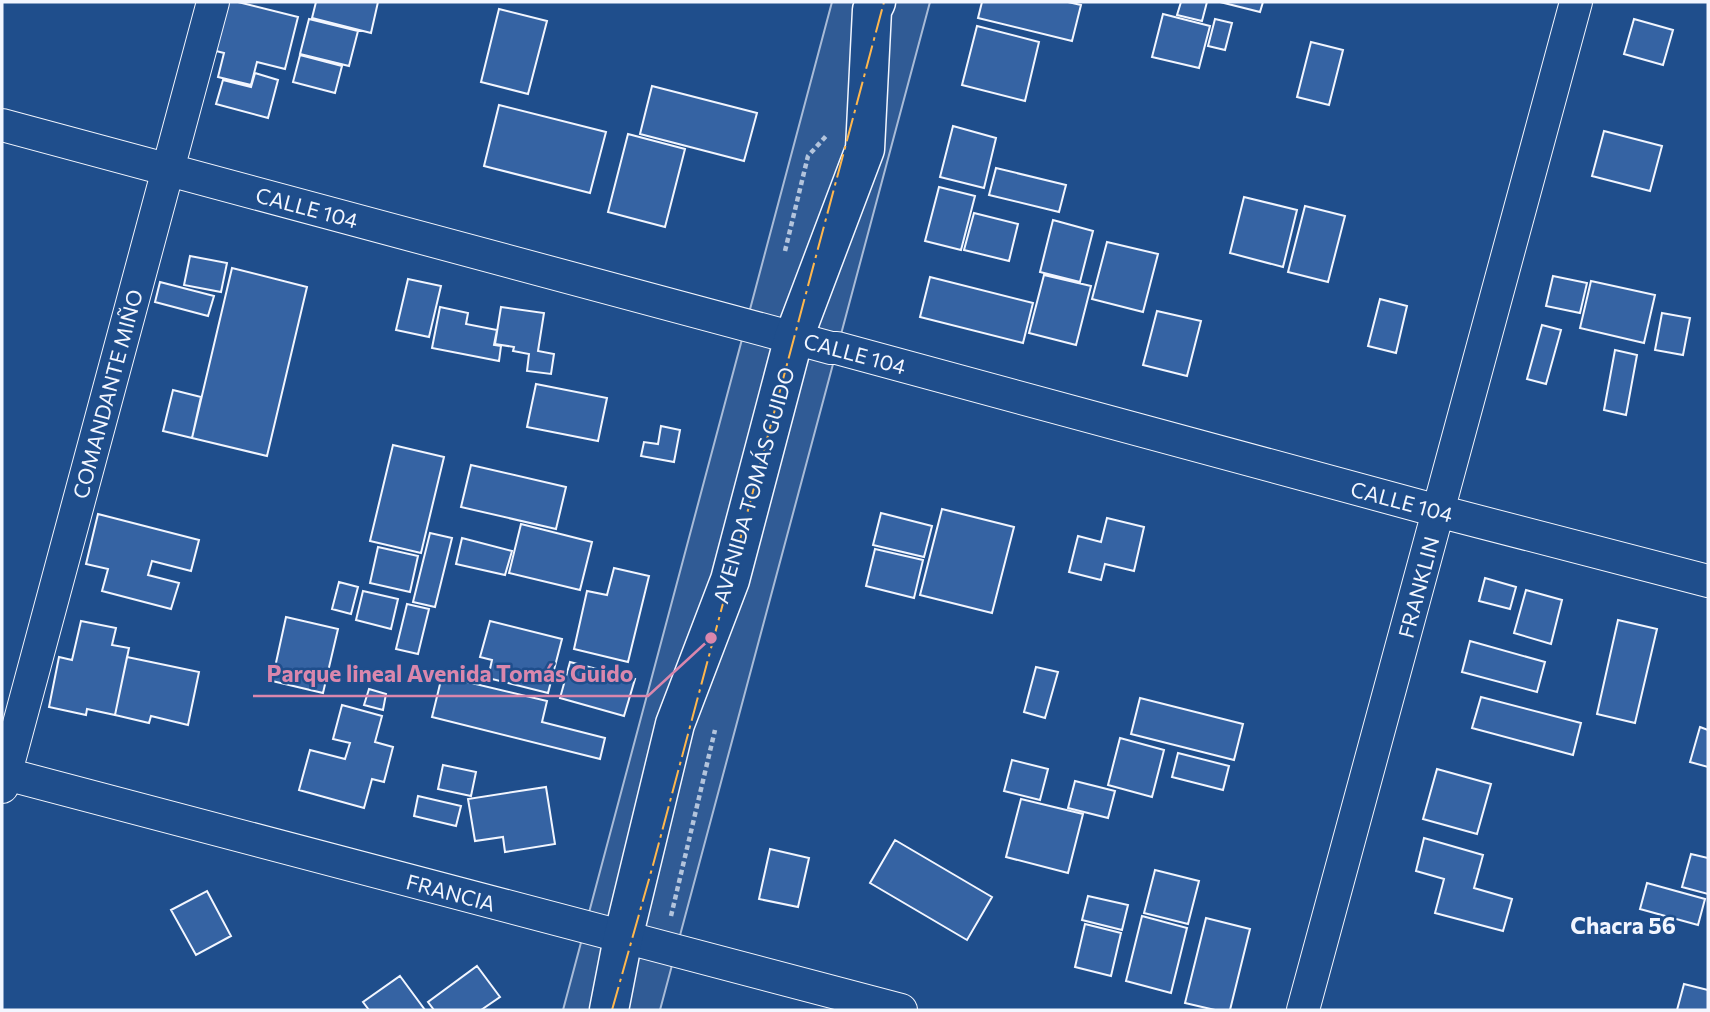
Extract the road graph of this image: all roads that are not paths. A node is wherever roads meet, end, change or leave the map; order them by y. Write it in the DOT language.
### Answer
graph roads {
  1 [pos="213,2"];
  2 [pos="876,2"];
  3 [pos="1576,2"];
  4 [pos="2,125"];
  5 [pos="168,169"];
  6 [pos="794,337"];
  7 [pos="1438,511"];
  8 [pos="1708,581"];
  9 [pos="3,778"];
  10 [pos="623,938"];
  11 [pos="608,1010"];
  12 [pos="901,1010"];
  13 [pos="1303,1010"];
  1 -- 5 [label="street, COMANDANTE MIÑO"];
  2 -- 6 [label="main road, AVENIDA TOMÁS GUIDO"];
  3 -- 7 [label="street, FRANKLIN"];
  4 -- 5 [label="street, CALLE 104"];
  5 -- 6 [label="street, CALLE 104"];
  5 -- 9 [label="street, COMANDANTE MIÑO"];
  6 -- 7 [label="street, CALLE 104"];
  6 -- 10 [label="main road, AVENIDA TOMÁS GUIDO"];
  7 -- 8 [label="street, CALLE 104"];
  7 -- 13 [label="street, FRANKLIN"];
  9 -- 10 [label="street, FRANCIA"];
  10 -- 11 [label="main road, AVENIDA TOMÁS GUIDO"];
  10 -- 12 [label="street, FRANCIA"];
}
